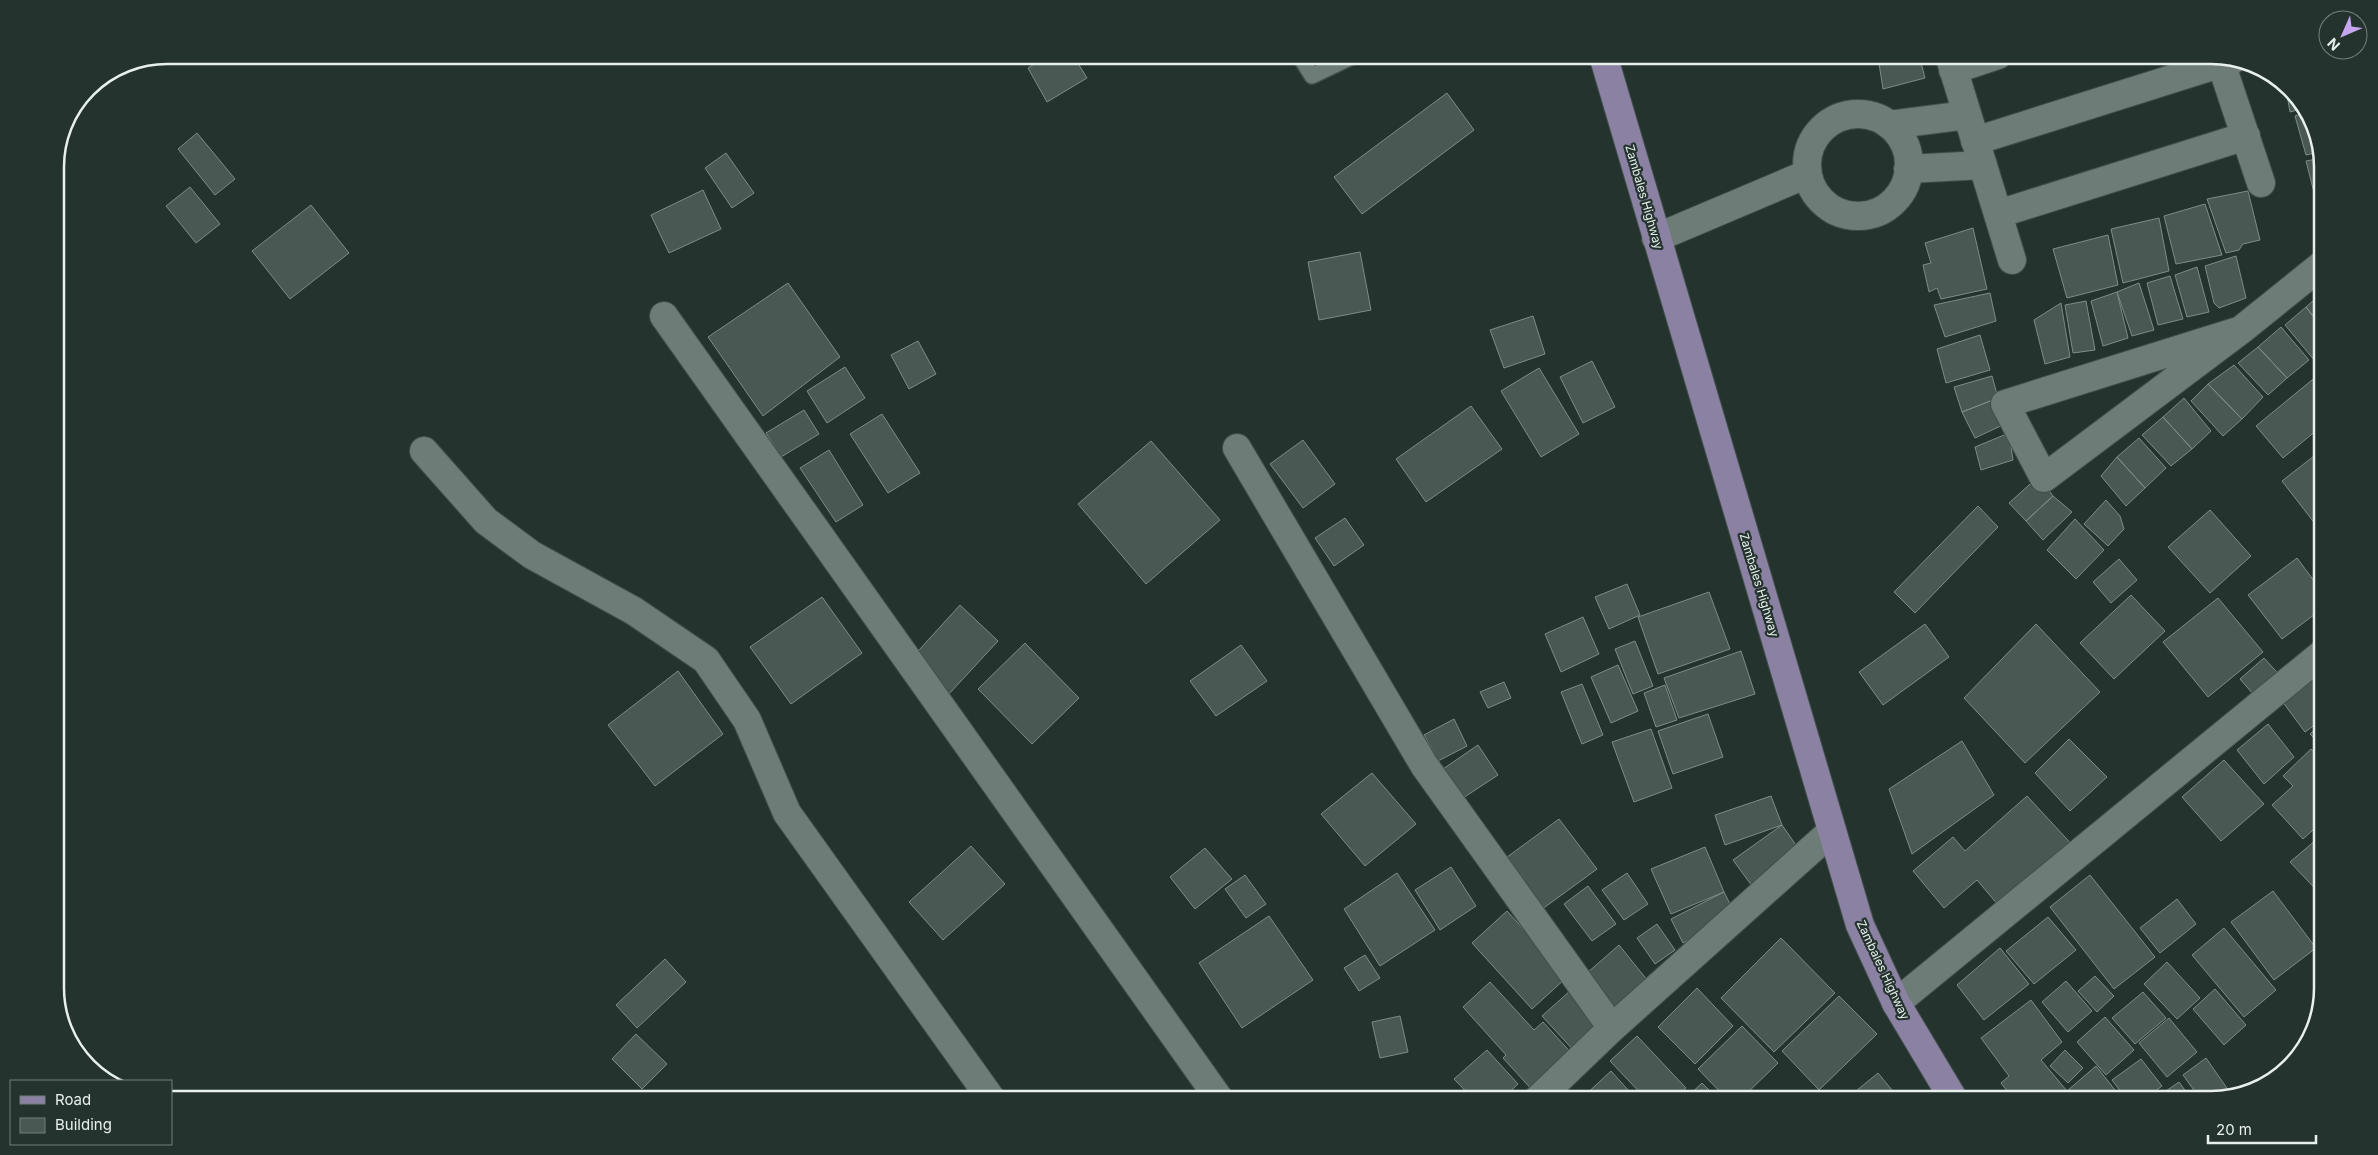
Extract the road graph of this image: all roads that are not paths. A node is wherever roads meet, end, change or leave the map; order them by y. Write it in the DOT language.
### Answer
graph roads {
  1 [pos="1305,64"];
  2 [pos="1337,64"];
  3 [pos="1606,64"];
  4 [pos="1952,64"];
  5 [pos="2213,64"];
  6 [pos="2225,65"];
  7 [pos="1967,115"];
  8 [pos="1889,125"];
  9 [pos="2246,136"];
  10 [pos="1979,153"];
  11 [pos="1908,169"];
  12 [pos="1807,174"];
  13 [pos="2261,183"];
  14 [pos="1998,214"];
  15 [pos="1656,238"];
  16 [pos="2012,260"];
  17 [pos="2314,271"];
  18 [pos="664,316"];
  19 [pos="2241,330"];
  20 [pos="1237,448"];
  21 [pos="424,451"];
  22 [pos="2314,660"];
  23 [pos="1832,832"];
  24 [pos="1896,1003"];
  25 [pos="1612,1028"];
  26 [pos="986,1091"];
  27 [pos="1214,1091"];
  28 [pos="1546,1091"];
  29 [pos="1949,1091"];
  1 -- 2 [label="lane"];
  3 -- 15 [label="main road, Zambales Highway"];
  4 -- 7 [label="street"];
  5 -- 10 [label="street"];
  6 -- 9 [label="street"];
  7 -- 8 [label="street"];
  7 -- 10 [label="street"];
  8 -- 11 [label="street"];
  8 -- 12 [label="street"];
  9 -- 13 [label="street"];
  9 -- 14 [label="street"];
  10 -- 11 [label="street"];
  10 -- 14 [label="street"];
  11 -- 12 [label="street"];
  12 -- 15 [label="street"];
  14 -- 16 [label="street"];
  15 -- 23 [label="main road, Zambales Highway"];
  17 -- 19 [label="street"];
  18 -- 27 [label="street"];
  19 -- 19 [label="street"];
  20 -- 25 [label="street"];
  21 -- 26 [label="street"];
  22 -- 24 [label="street"];
  23 -- 24 [label="main road, Zambales Highway"];
  23 -- 25 [label="street"];
  24 -- 29 [label="main road, Zambales Highway"];
  25 -- 28 [label="street"];
}
